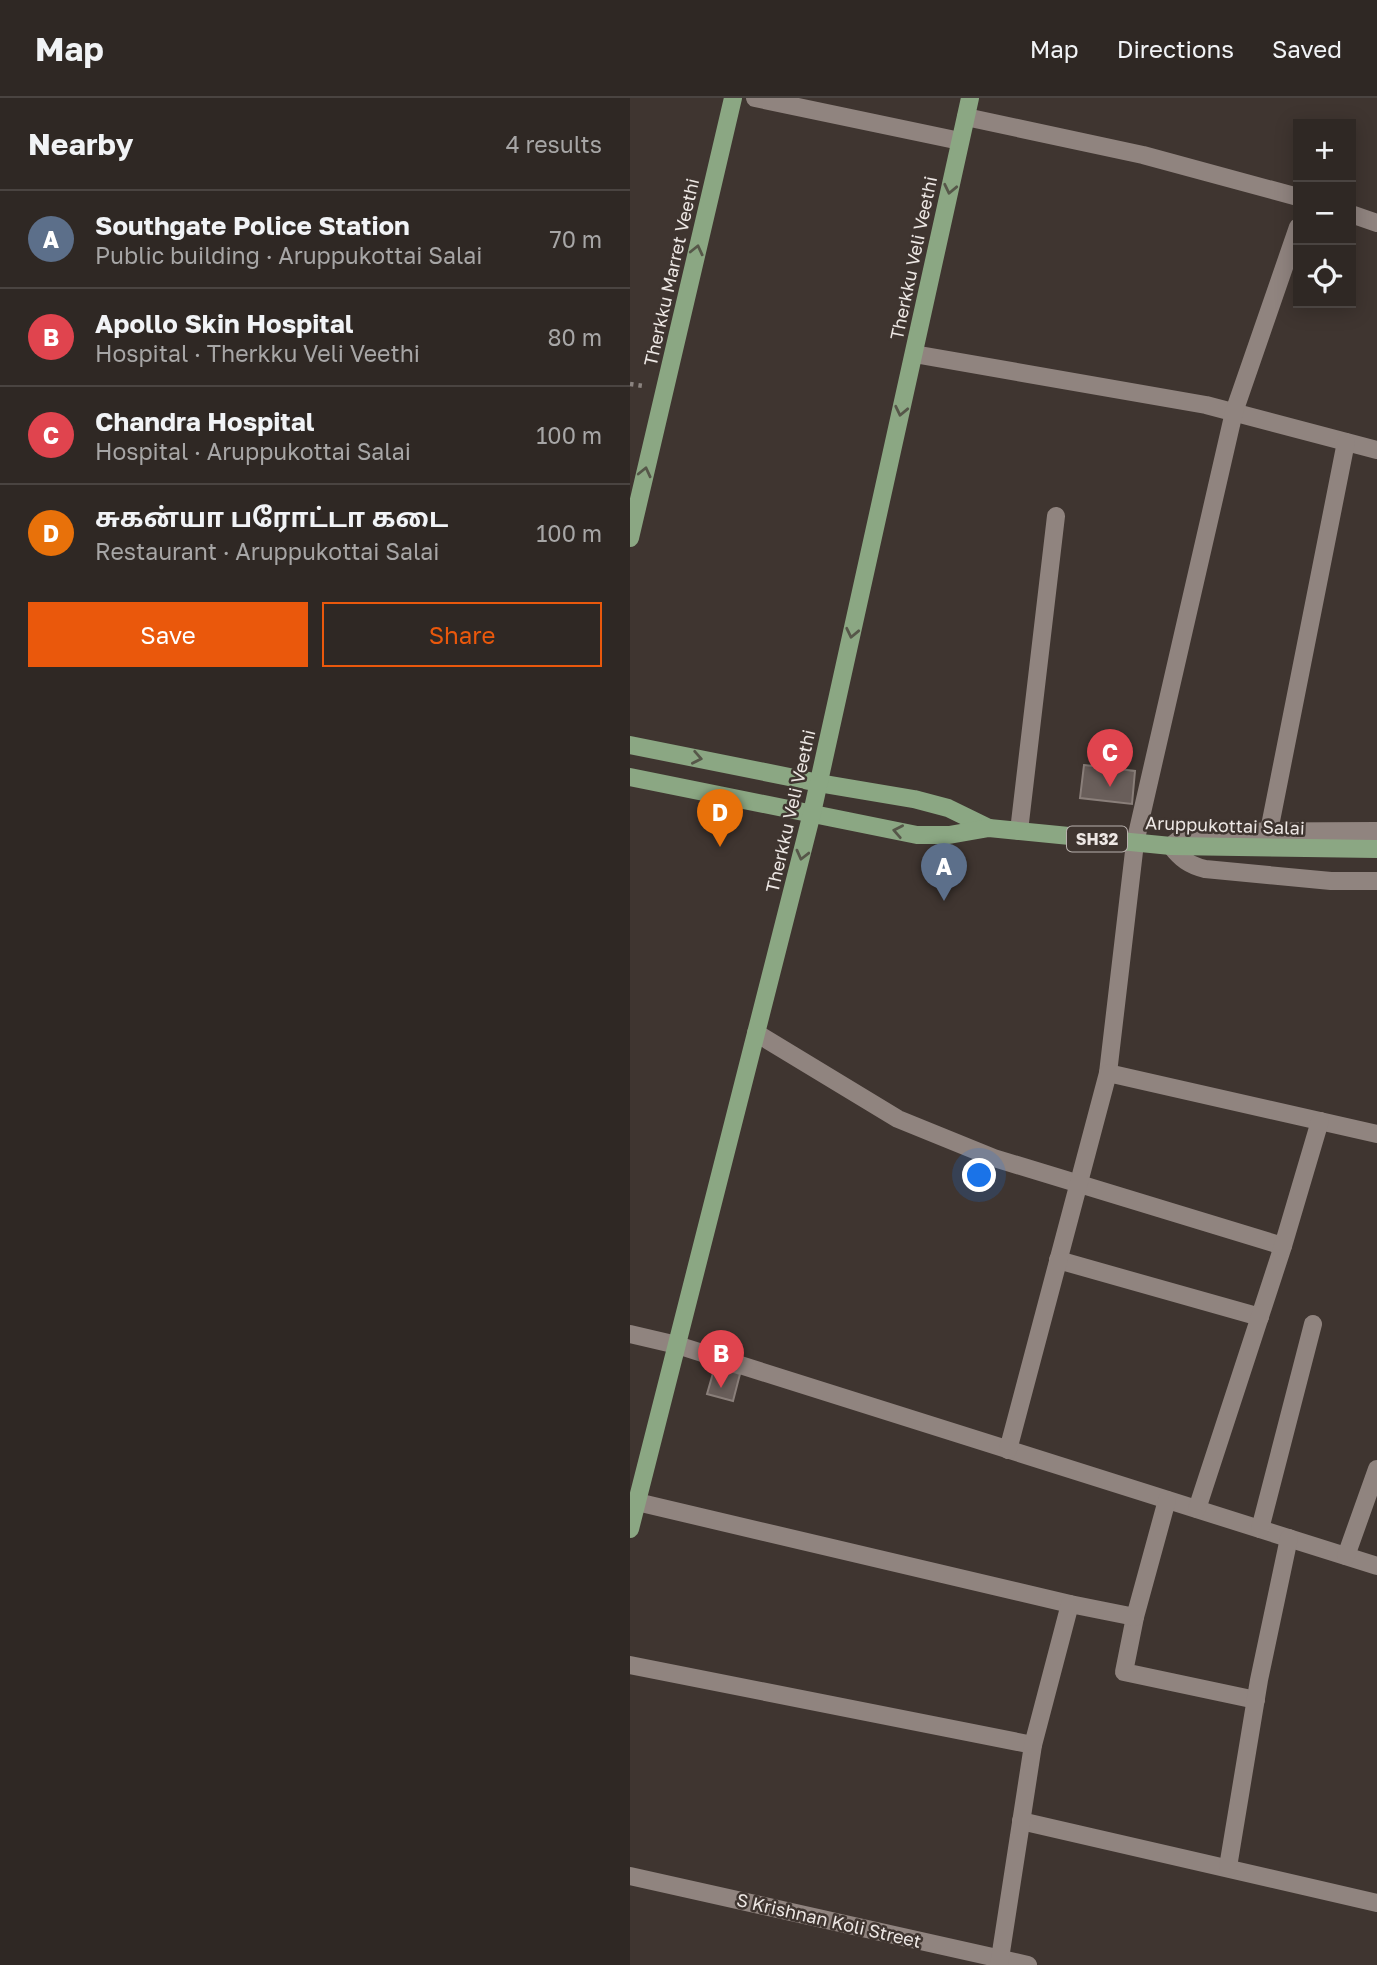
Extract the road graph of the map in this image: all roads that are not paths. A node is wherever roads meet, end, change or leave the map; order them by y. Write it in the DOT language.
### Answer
graph roads {
  1 [pos="733,98"];
  2 [pos="755,98"];
  3 [pos="970,98"];
  4 [pos="966,117"];
  5 [pos="960,141"];
  6 [pos="1293,196"];
  7 [pos="1356,216"];
  8 [pos="1377,223"];
  9 [pos="1293,241"];
  10 [pos="914,354"];
  11 [pos="1234,412"];
  12 [pos="1346,442"];
  13 [pos="1377,450"];
  14 [pos="1056,516"];
  15 [pos="630,538"];
  16 [pos="630,745"];
  17 [pos="630,777"];
  18 [pos="819,783"];
  19 [pos="812,813"];
  20 [pos="989,828"];
  21 [pos="1019,831"];
  22 [pos="1269,831"];
  23 [pos="1377,831"];
  24 [pos="1135,843"];
  25 [pos="1171,846"];
  26 [pos="1377,849"];
  27 [pos="1377,881"];
  28 [pos="756,1033"];
  29 [pos="1108,1073"];
  30 [pos="1320,1121"];
  31 [pos="1377,1134"];
  32 [pos="1078,1185"];
  33 [pos="1283,1246"];
  34 [pos="1058,1259"];
  35 [pos="1260,1317"];
  36 [pos="1313,1324"];
  37 [pos="630,1335"];
  38 [pos="677,1345"];
  39 [pos="1007,1450"];
  40 [pos="1377,1469"];
  41 [pos="1167,1500"];
  42 [pos="637,1503"];
  43 [pos="1197,1510"];
  44 [pos="630,1529"];
  45 [pos="1260,1529"];
  46 [pos="1289,1538"];
  47 [pos="1346,1556"];
  48 [pos="1377,1566"];
  49 [pos="1070,1604"];
  50 [pos="1135,1617"];
  51 [pos="630,1665"];
  52 [pos="1256,1700"];
  53 [pos="1033,1745"];
  54 [pos="1021,1821"];
  55 [pos="1228,1867"];
  56 [pos="630,1876"];
  57 [pos="1377,1903"];
  58 [pos="1000,1962"];
  59 [pos="1028,1965"];
  15 -- 1 [label="main road, Therkku Marret Veethi, one-way"];
  2 -- 5 [label="street"];
  3 -- 4 [label="main road, Therkku Veli Veethi"];
  4 -- 5 [label="main road, Therkku Veli Veethi"];
  4 -- 6 [label="street"];
  5 -- 10 [label="main road, Therkku Veli Veethi, one-way"];
  7 -- 8 [label="street"];
  9 -- 11 [label="street"];
  10 -- 11 [label="street"];
  10 -- 18 [label="main road, Therkku Veli Veethi, one-way"];
  11 -- 12 [label="street"];
  11 -- 24 [label="street"];
  12 -- 13 [label="street"];
  12 -- 22 [label="street"];
  14 -- 21 [label="street"];
  16 -- 18 [label="main road, Aruppukottai Salai, one-way"];
  17 -- 19 [label="main road, Aruppukottai Salai"];
  18 -- 19 [label="main road, Therkku Veli Veethi"];
  18 -- 20 [label="main road, Aruppukottai Salai / SH32"];
  20 -- 19 [label="main road, Aruppukottai Salai / SH32, one-way"];
  19 -- 28 [label="main road, Therkku Veli Veethi, one-way"];
  20 -- 21 [label="main road, Aruppukottai Salai / SH32"];
  21 -- 24 [label="main road, Aruppukottai Salai / SH32"];
  22 -- 23 [label="street"];
  22 -- 25 [label="street"];
  24 -- 25 [label="main road, Aruppukottai Salai / SH32"];
  24 -- 29 [label="street"];
  25 -- 26 [label="main road, Aruppukottai Salai / SH32"];
  25 -- 27 [label="street"];
  28 -- 32 [label="street"];
  28 -- 38 [label="main road, Therkku Veli Veethi"];
  29 -- 30 [label="street"];
  29 -- 32 [label="street"];
  30 -- 31 [label="street"];
  30 -- 33 [label="street"];
  32 -- 33 [label="street"];
  32 -- 34 [label="street"];
  33 -- 35 [label="street"];
  34 -- 35 [label="street"];
  34 -- 39 [label="street"];
  35 -- 43 [label="street"];
  36 -- 45 [label="street"];
  37 -- 38 [label="street"];
  38 -- 39 [label="street"];
  38 -- 42 [label="main road, Therkku Veli Veethi"];
  39 -- 41 [label="street"];
  40 -- 47 [label="street"];
  41 -- 43 [label="street"];
  41 -- 50 [label="street"];
  42 -- 44 [label="main road, Therkku Veli Veethi"];
  42 -- 49 [label="street"];
  43 -- 45 [label="street"];
  45 -- 46 [label="street"];
  46 -- 47 [label="street"];
  46 -- 52 [label="street"];
  47 -- 48 [label="street"];
  49 -- 50 [label="street"];
  49 -- 53 [label="street"];
  50 -- 52 [label="street"];
  51 -- 53 [label="street"];
  52 -- 55 [label="street"];
  53 -- 54 [label="street"];
  54 -- 55 [label="street"];
  54 -- 58 [label="street"];
  55 -- 57 [label="street"];
  56 -- 58 [label="street, S Krishnan Koli Street"];
  58 -- 59 [label="street, S Krishnan Koli Street"];
}
